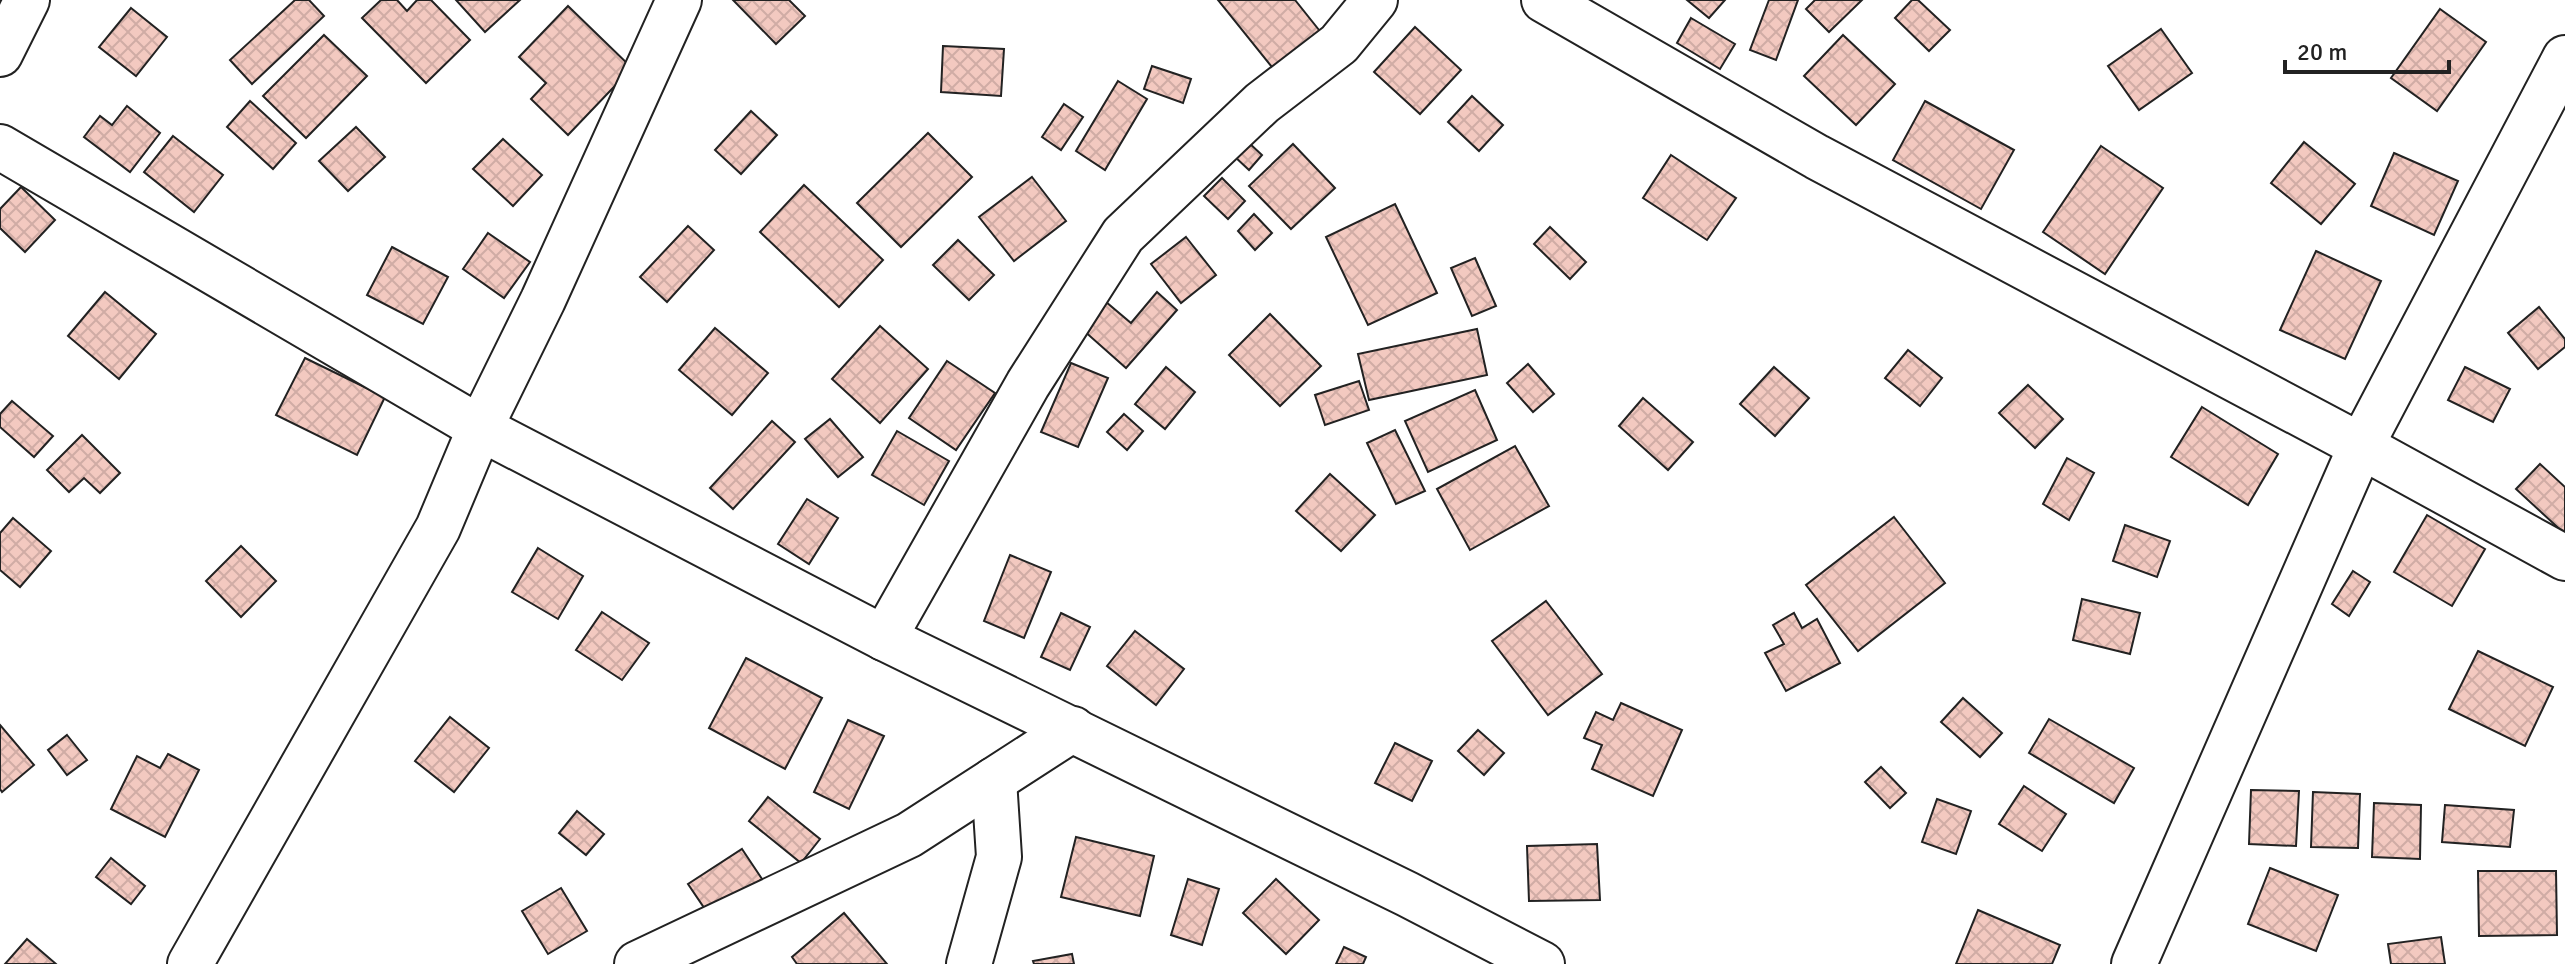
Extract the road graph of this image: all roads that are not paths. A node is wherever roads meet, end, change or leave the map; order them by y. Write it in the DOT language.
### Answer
graph roads {
  1 [pos="27,0"];
  2 [pos="679,0"];
  3 [pos="1375,0"];
  4 [pos="1544,0"];
  5 [pos="0,54"];
  6 [pos="2565,58"];
  7 [pos="0,147"];
  8 [pos="480,428"];
  9 [pos="2361,446"];
  10 [pos="2565,558"];
  11 [pos="884,638"];
  12 [pos="1073,729"];
  13 [pos="994,780"];
  14 [pos="190,964"];
  15 [pos="637,964"];
  16 [pos="969,964"];
  17 [pos="1542,964"];
  18 [pos="2134,964"];
  1 -- 5 [label="street"];
  2 -- 8 [label="street"];
  3 -- 11 [label="street"];
  4 -- 9 [label="street"];
  6 -- 9 [label="street"];
  7 -- 8 [label="street"];
  8 -- 11 [label="street"];
  8 -- 14 [label="street"];
  9 -- 10 [label="street"];
  9 -- 18 [label="street"];
  11 -- 12 [label="street"];
  12 -- 13 [label="street"];
  12 -- 17 [label="street"];
  13 -- 15 [label="street"];
  13 -- 16 [label="street"];
}
